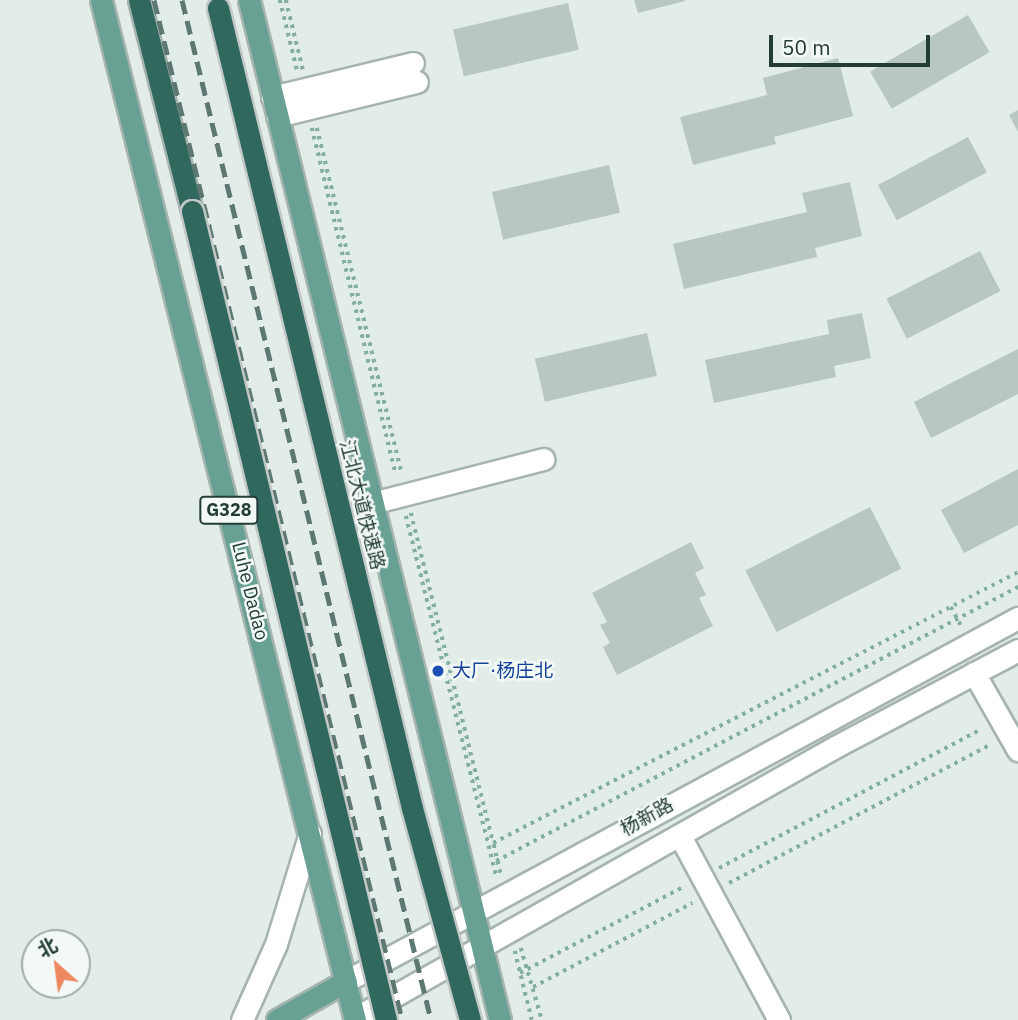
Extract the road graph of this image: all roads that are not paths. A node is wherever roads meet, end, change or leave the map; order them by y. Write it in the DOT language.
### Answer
graph roads {
  1 [pos="101,0"];
  2 [pos="139,0"];
  3 [pos="248,0"];
  4 [pos="217,4"];
  5 [pos="415,72"];
  6 [pos="275,107"];
  7 [pos="543,459"];
  8 [pos="372,503"];
  9 [pos="1018,618"];
  10 [pos="1018,650"];
  11 [pos="974,673"];
  12 [pos="1009,735"];
  13 [pos="310,833"];
  14 [pos="680,836"];
  15 [pos="472,914"];
  16 [pos="483,949"];
  17 [pos="346,981"];
  18 [pos="354,1019"];
  19 [pos="242,1020"];
  20 [pos="278,1020"];
  21 [pos="386,1020"];
  22 [pos="470,1020"];
  23 [pos="500,1020"];
  24 [pos="779,1020"];
  1 -- 13 [label="main road, Luhe Dadao / G328"];
  2 -- 21 [label="highway, G328, bridge"];
  3 -- 6 [label="main road"];
  4 -- 22 [label="highway, 江北大道快速路, bridge"];
  5 -- 6 [label="street"];
  6 -- 8 [label="main road"];
  7 -- 8 [label="street"];
  8 -- 15 [label="main road"];
  9 -- 15 [label="street, 杨新路"];
  10 -- 11 [label="street, 杨新路"];
  11 -- 12 [label="street"];
  11 -- 14 [label="street, 杨新路"];
  13 -- 17 [label="main road, Luhe Dadao / G328"];
  13 -- 19 [label="street"];
  14 -- 16 [label="street, 杨新路"];
  14 -- 24 [label="street"];
  15 -- 16 [label="main road"];
  15 -- 17 [label="street, 杨新路"];
  16 -- 18 [label="street, 杨新路"];
  16 -- 23 [label="main road"];
  17 -- 18 [label="main road, Luhe Dadao / G328"];
  17 -- 20 [label="main road, 杨新路"];
}
